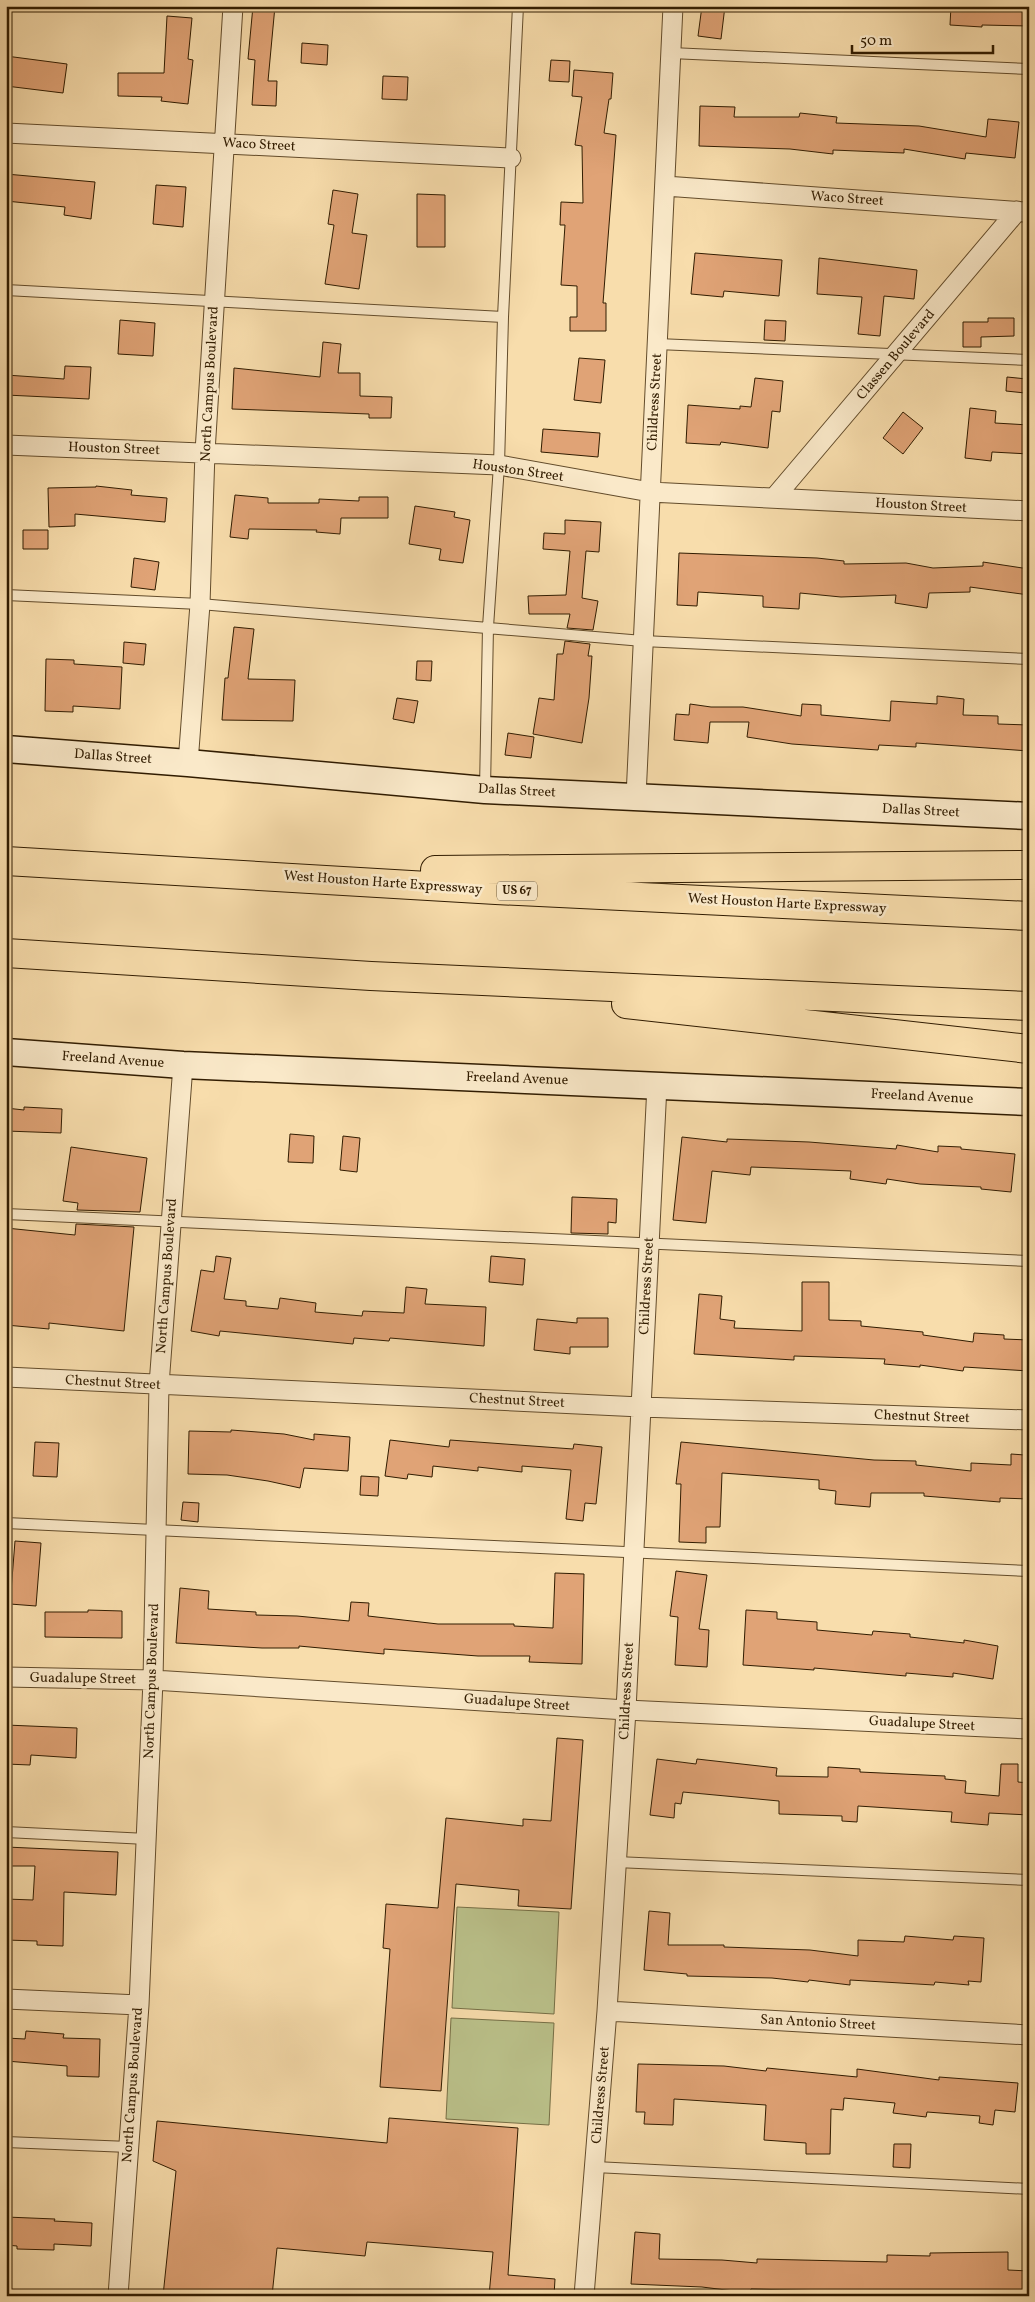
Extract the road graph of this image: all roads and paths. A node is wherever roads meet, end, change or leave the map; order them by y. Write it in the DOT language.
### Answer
graph roads {
  1 [pos="233,6"];
  2 [pos="518,6"];
  3 [pos="673,6"];
  4 [pos="671,53"];
  5 [pos="1029,69"];
  6 [pos="6,133"];
  7 [pos="225,144"];
  8 [pos="511,158"];
  9 [pos="665,186"];
  10 [pos="1023,212"];
  11 [pos="6,290"];
  12 [pos="215,300"];
  13 [pos="503,317"];
  14 [pos="657,344"];
  15 [pos="897,353"];
  16 [pos="1029,360"];
  17 [pos="6,445"];
  18 [pos="205,452"];
  19 [pos="499,465"];
  20 [pos="650,492"];
  21 [pos="774,498"];
  22 [pos="1029,511"];
  23 [pos="6,595"];
  24 [pos="200,604"];
  25 [pos="488,627"];
  26 [pos="643,641"];
  27 [pos="1029,659"];
  28 [pos="6,749"];
  29 [pos="188,763"];
  30 [pos="485,790"];
  31 [pos="636,797"];
  32 [pos="1029,816"];
  33 [pos="6,861"];
  34 [pos="1029,866"];
  35 [pos="200,871"];
  36 [pos="1029,916"];
  37 [pos="6,953"];
  38 [pos="371,976"];
  39 [pos="1029,1006"];
  40 [pos="1029,1049"];
  41 [pos="6,1052"];
  42 [pos="183,1065"];
  43 [pos="657,1085"];
  44 [pos="1029,1102"];
  45 [pos="6,1214"];
  46 [pos="171,1221"];
  47 [pos="649,1244"];
  48 [pos="1029,1261"];
  49 [pos="6,1377"];
  50 [pos="159,1385"];
  51 [pos="641,1407"];
  52 [pos="1029,1420"];
  53 [pos="6,1523"];
  54 [pos="156,1530"];
  55 [pos="634,1553"];
  56 [pos="1029,1571"];
  57 [pos="6,1677"];
  58 [pos="153,1680"];
  59 [pos="626,1710"];
  60 [pos="1029,1729"];
  61 [pos="6,1832"];
  62 [pos="147,1839"];
  63 [pos="616,1862"];
  64 [pos="1029,1880"];
  65 [pos="6,1999"];
  66 [pos="139,2005"];
  67 [pos="607,2011"];
  68 [pos="1029,2035"];
  69 [pos="6,2142"];
  70 [pos="129,2148"];
  71 [pos="595,2167"];
  72 [pos="1029,2189"];
  73 [pos="118,2296"];
  74 [pos="584,2296"];
  1 -- 7 [label="street, North Campus Boulevard"];
  2 -- 8 [label="lane"];
  3 -- 4 [label="street, Childress Street"];
  4 -- 5 [label="lane"];
  4 -- 9 [label="street, Childress Street"];
  6 -- 7 [label="street, Waco Street"];
  7 -- 8 [label="street, Waco Street"];
  7 -- 12 [label="street, North Campus Boulevard"];
  8 -- 13 [label="lane"];
  9 -- 10 [label="street, Waco Street"];
  9 -- 14 [label="street, Childress Street"];
  10 -- 15 [label="street, Classen Boulevard"];
  11 -- 12 [label="lane"];
  12 -- 13 [label="lane"];
  12 -- 18 [label="street, North Campus Boulevard"];
  13 -- 19 [label="lane"];
  14 -- 15 [label="lane"];
  14 -- 20 [label="street, Childress Street"];
  15 -- 16 [label="lane"];
  15 -- 21 [label="street, Classen Boulevard"];
  17 -- 18 [label="street, Houston Street"];
  18 -- 19 [label="street, Houston Street"];
  18 -- 24 [label="street, North Campus Boulevard"];
  19 -- 20 [label="street, Houston Street"];
  19 -- 25 [label="lane"];
  20 -- 21 [label="street, Houston Street"];
  20 -- 26 [label="street, Childress Street"];
  21 -- 22 [label="street, Houston Street"];
  23 -- 24 [label="lane"];
  24 -- 25 [label="lane"];
  24 -- 29 [label="street, North Campus Boulevard"];
  25 -- 26 [label="lane"];
  25 -- 30 [label="lane"];
  26 -- 27 [label="lane"];
  26 -- 31 [label="street, Childress Street"];
  28 -- 29 [label="main road, Dallas Street"];
  29 -- 30 [label="main road, Dallas Street"];
  30 -- 31 [label="main road, Dallas Street"];
  31 -- 32 [label="main road, Dallas Street"];
  33 -- 35 [label="highway, West Houston Harte Expressway / US 67"];
  34 -- 35 [label="highway"];
  35 -- 36 [label="highway, West Houston Harte Expressway / US 67"];
  37 -- 38 [label="highway"];
  38 -- 39 [label="highway"];
  38 -- 40 [label="highway"];
  41 -- 42 [label="main road, Freeland Avenue"];
  42 -- 43 [label="main road, Freeland Avenue"];
  42 -- 46 [label="street, North Campus Boulevard"];
  43 -- 44 [label="main road, Freeland Avenue"];
  43 -- 47 [label="street, Childress Street"];
  45 -- 46 [label="lane"];
  46 -- 47 [label="lane"];
  46 -- 50 [label="street, North Campus Boulevard"];
  47 -- 48 [label="lane"];
  47 -- 51 [label="street, Childress Street"];
  49 -- 50 [label="street, Chestnut Street"];
  50 -- 51 [label="street, Chestnut Street"];
  50 -- 54 [label="street, North Campus Boulevard"];
  51 -- 52 [label="street, Chestnut Street"];
  51 -- 55 [label="street, Childress Street"];
  53 -- 54 [label="lane"];
  54 -- 55 [label="lane"];
  54 -- 58 [label="street, North Campus Boulevard"];
  55 -- 56 [label="lane"];
  55 -- 59 [label="street, Childress Street"];
  57 -- 58 [label="street, Guadalupe Street"];
  58 -- 59 [label="street, Guadalupe Street"];
  58 -- 62 [label="street, North Campus Boulevard"];
  59 -- 60 [label="street, Guadalupe Street"];
  59 -- 63 [label="street, Childress Street"];
  61 -- 62 [label="lane"];
  62 -- 66 [label="street, North Campus Boulevard"];
  63 -- 64 [label="lane"];
  63 -- 67 [label="street, Childress Street"];
  65 -- 66 [label="street"];
  66 -- 70 [label="street, North Campus Boulevard"];
  67 -- 68 [label="street, San Antonio Street"];
  67 -- 71 [label="street, Childress Street"];
  69 -- 70 [label="lane"];
  70 -- 73 [label="street, North Campus Boulevard"];
  71 -- 72 [label="lane"];
  71 -- 74 [label="street, Childress Street"];
}
